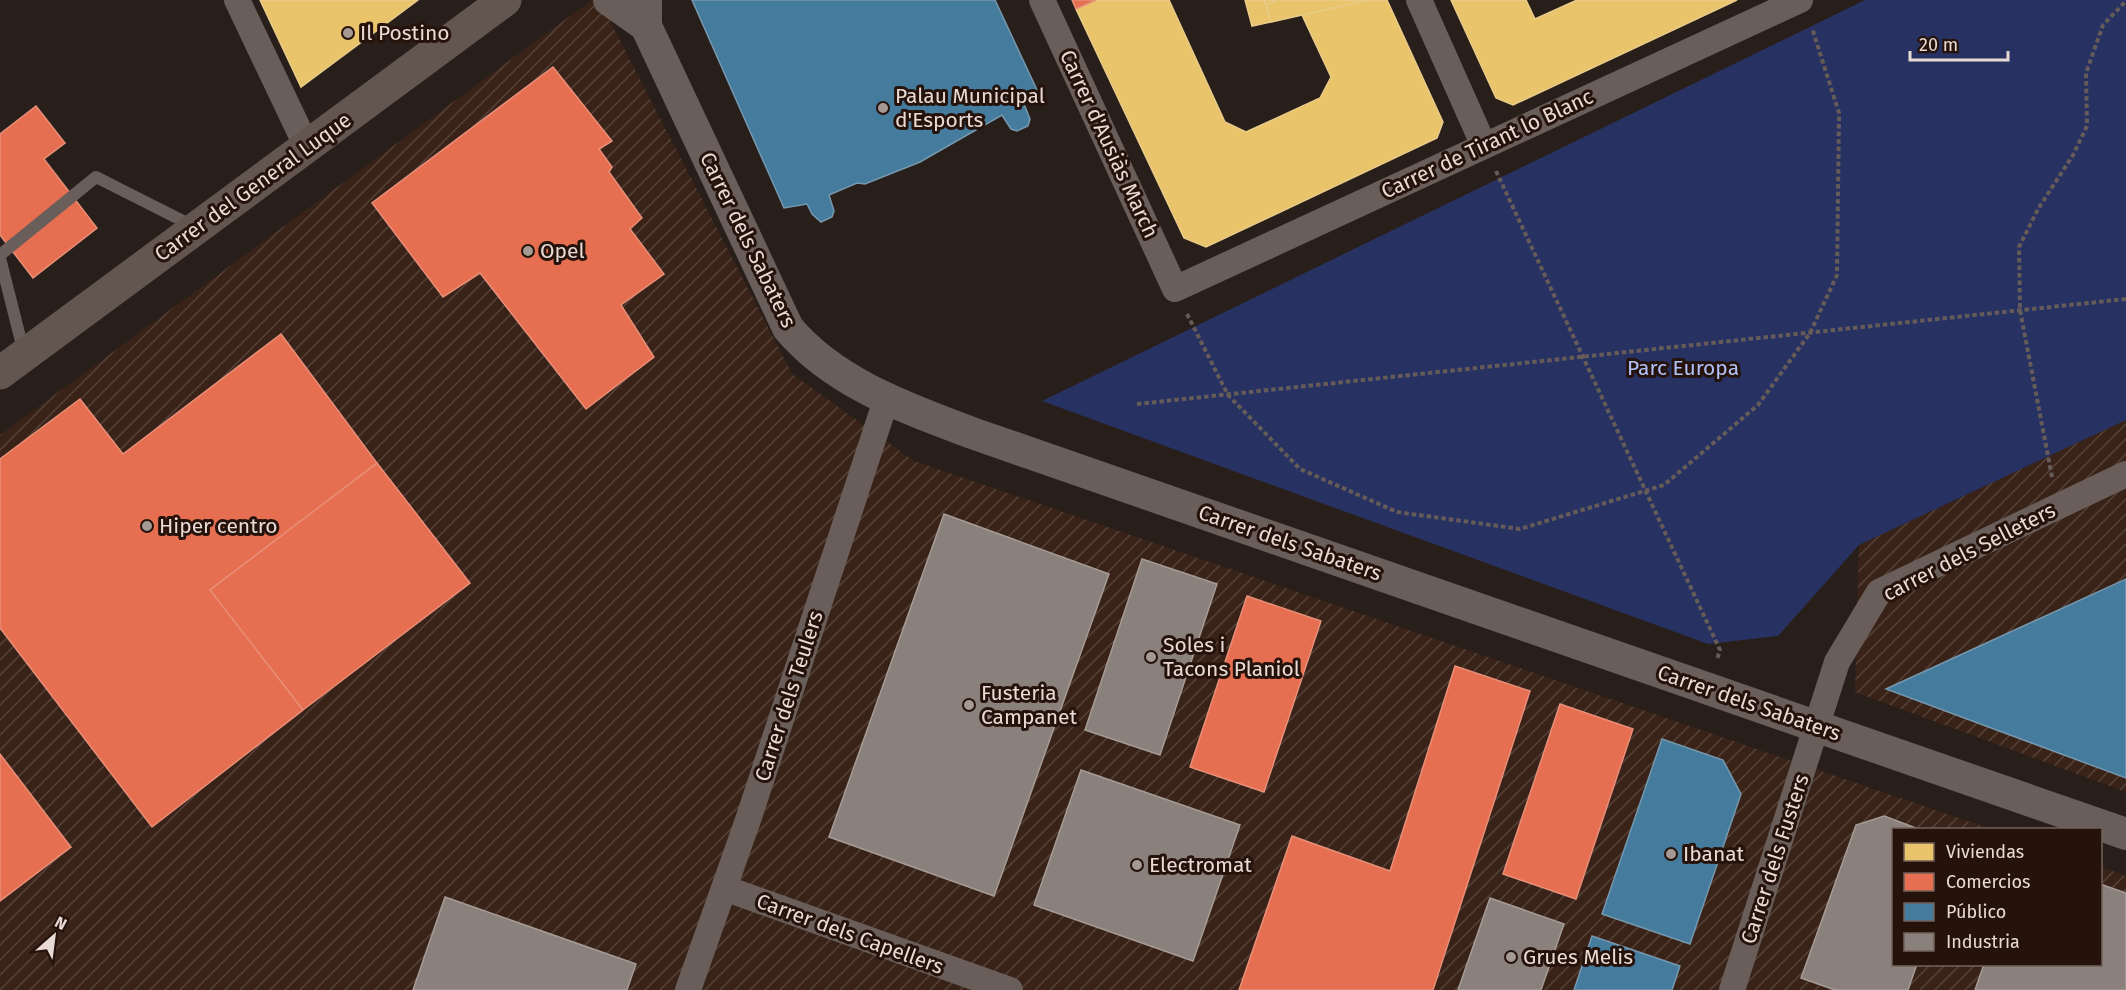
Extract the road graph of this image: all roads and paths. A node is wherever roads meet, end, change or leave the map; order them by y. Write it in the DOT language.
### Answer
graph roads {
  1 [pos="237,0"];
  2 [pos="505,0"];
  3 [pos="609,0"];
  4 [pos="1042,0"];
  5 [pos="1419,0"];
  6 [pos="2126,1"];
  7 [pos="1805,11"];
  8 [pos="646,13"];
  9 [pos="1484,146"];
  10 [pos="307,147"];
  11 [pos="197,228"];
  12 [pos="0,257"];
  13 [pos="1175,289"];
  14 [pos="2126,299"];
  15 [pos="2020,310"];
  16 [pos="1810,333"];
  17 [pos="1582,357"];
  18 [pos="12,364"];
  19 [pos="1228,395"];
  20 [pos="886,400"];
  21 [pos="1137,404"];
  22 [pos="2126,474"];
  23 [pos="1645,491"];
  24 [pos="2057,507"];
  25 [pos="1708,689"];
  26 [pos="1818,728"];
  27 [pos="2126,834"];
  28 [pos="724,888"];
  29 [pos="688,990"];
  30 [pos="1010,990"];
  31 [pos="1732,990"];
  1 -- 10 [label="street"];
  2 -- 10 [label="main road, Carrer del General Luque"];
  3 -- 8 [label="street, Carrer dels Sabaters"];
  4 -- 13 [label="street, Carrer d'Ausiàs March"];
  5 -- 9 [label="street"];
  6 -- 15 [label="path"];
  7 -- 9 [label="street, Carrer de Tirant lo Blanc"];
  7 -- 16 [label="path"];
  8 -- 20 [label="street, Carrer dels Sabaters"];
  9 -- 13 [label="street, Carrer de Tirant lo Blanc"];
  9 -- 17 [label="path"];
  10 -- 11 [label="main road, Carrer del General Luque"];
  11 -- 12 [label="lane"];
  11 -- 18 [label="main road, Carrer del General Luque"];
  12 -- 18 [label="lane"];
  13 -- 19 [label="path"];
  14 -- 15 [label="path"];
  15 -- 16 [label="path"];
  15 -- 24 [label="path"];
  16 -- 17 [label="path"];
  16 -- 23 [label="path"];
  17 -- 19 [label="path"];
  17 -- 23 [label="path"];
  19 -- 21 [label="path"];
  19 -- 23 [label="path"];
  20 -- 25 [label="street, Carrer dels Sabaters"];
  20 -- 28 [label="street, Carrer dels Teulers"];
  22 -- 24 [label="street, carrer dels Selleters"];
  23 -- 25 [label="path"];
  24 -- 26 [label="street, carrer dels Selleters"];
  25 -- 26 [label="street, Carrer dels Sabaters"];
  26 -- 27 [label="street, Carrer dels Sabaters"];
  26 -- 31 [label="street, Carrer dels Fusters"];
  28 -- 29 [label="street, Carrer dels Teulers"];
  28 -- 30 [label="street, Carrer dels Capellers"];
}
